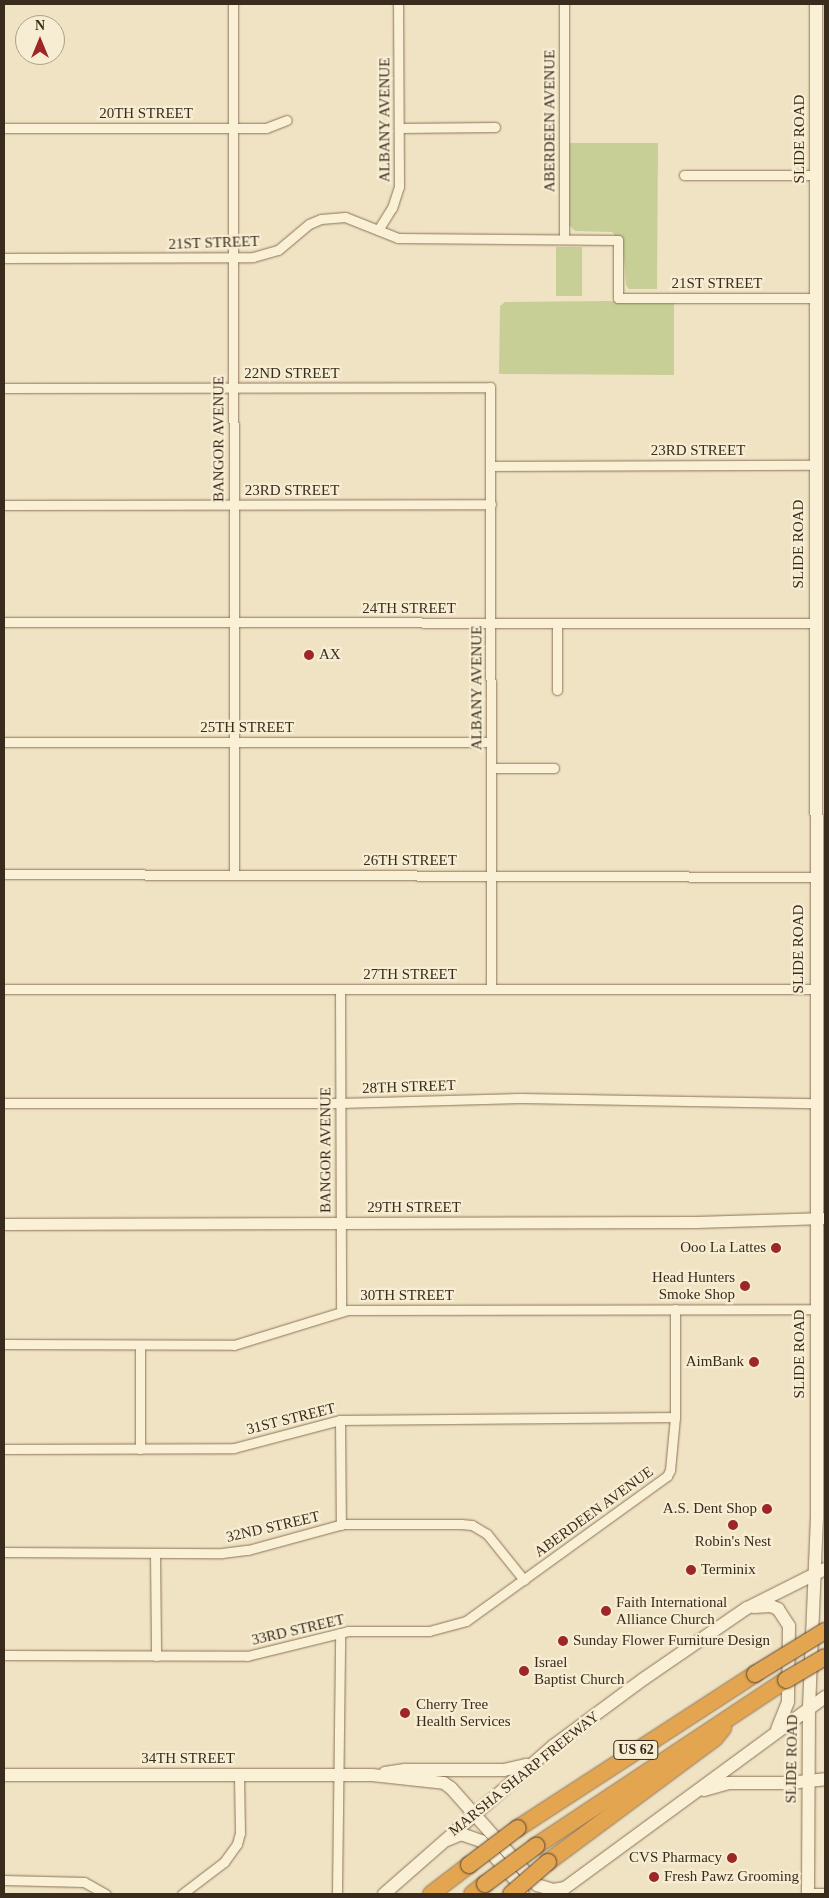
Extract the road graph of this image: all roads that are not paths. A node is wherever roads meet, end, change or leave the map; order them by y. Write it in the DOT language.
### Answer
graph roads {
  1 [pos="233,4"];
  2 [pos="398,4"];
  3 [pos="564,4"];
  4 [pos="816,4"];
  5 [pos="287,120"];
  6 [pos="4,128"];
  7 [pos="233,128"];
  8 [pos="399,128"];
  9 [pos="495,128"];
  10 [pos="684,175"];
  11 [pos="816,175"];
  12 [pos="378,230"];
  13 [pos="564,238"];
  14 [pos="4,258"];
  15 [pos="233,258"];
  16 [pos="820,283"];
  17 [pos="816,298"];
  18 [pos="490,387"];
  19 [pos="4,388"];
  20 [pos="233,388"];
  21 [pos="491,466"];
  22 [pos="815,466"];
  23 [pos="233,504"];
  24 [pos="491,504"];
  25 [pos="4,505"];
  26 [pos="4,622"];
  27 [pos="233,623"];
  28 [pos="491,623"];
  29 [pos="557,623"];
  30 [pos="815,623"];
  31 [pos="557,690"];
  32 [pos="4,742"];
  33 [pos="234,742"];
  34 [pos="491,742"];
  35 [pos="491,768"];
  36 [pos="554,768"];
  37 [pos="820,787"];
  38 [pos="4,874"];
  39 [pos="234,874"];
  40 [pos="491,876"];
  41 [pos="815,877"];
  42 [pos="491,988"];
  43 [pos="4,989"];
  44 [pos="340,989"];
  45 [pos="816,989"];
  46 [pos="821,1025"];
  47 [pos="4,1103"];
  48 [pos="339,1103"];
  49 [pos="816,1104"];
  50 [pos="821,1218"];
  51 [pos="4,1224"];
  52 [pos="339,1224"];
  53 [pos="816,1309"];
  54 [pos="675,1310"];
  55 [pos="341,1311"];
  56 [pos="4,1344"];
  57 [pos="140,1345"];
  58 [pos="675,1417"];
  59 [pos="340,1420"];
  60 [pos="4,1449"];
  61 [pos="140,1449"];
  62 [pos="341,1525"];
  63 [pos="817,1527"];
  64 [pos="825,1539"];
  65 [pos="4,1552"];
  66 [pos="155,1553"];
  67 [pos="820,1571"];
  68 [pos="524,1580"];
  69 [pos="747,1608"];
  70 [pos="825,1631"];
  71 [pos="340,1633"];
  72 [pos="4,1655"];
  73 [pos="156,1656"];
  74 [pos="825,1657"];
  75 [pos="825,1697"];
  76 [pos="809,1708"];
  77 [pos="732,1714"];
  78 [pos="775,1733"];
  79 [pos="531,1764"];
  80 [pos="4,1775"];
  81 [pos="239,1775"];
  82 [pos="341,1775"];
  83 [pos="372,1775"];
  84 [pos="808,1779"];
  85 [pos="825,1779"];
  86 [pos="686,1798"];
  87 [pos="474,1813"];
  88 [pos="438,1845"];
  89 [pos="4,1880"];
  90 [pos="560,1891"];
  91 [pos="825,1893"];
  92 [pos="106,1894"];
  93 [pos="182,1894"];
  94 [pos="337,1894"];
  95 [pos="384,1894"];
  96 [pos="431,1894"];
  97 [pos="472,1894"];
  98 [pos="511,1894"];
  99 [pos="523,1894"];
  100 [pos="808,1894"];
  1 -- 7 [label="street, BANGOR AVENUE"];
  2 -- 8 [label="street, ALBANY AVENUE"];
  3 -- 13 [label="street, ABERDEEN AVENUE"];
  4 -- 11 [label="main road, SLIDE ROAD"];
  5 -- 7 [label="street, 20TH STREET"];
  6 -- 7 [label="street, 20TH STREET"];
  7 -- 15 [label="street, BANGOR AVENUE"];
  8 -- 9 [label="street"];
  8 -- 12 [label="street, ALBANY AVENUE"];
  10 -- 11 [label="street"];
  11 -- 16 [label="main road, SLIDE ROAD"];
  12 -- 13 [label="street, 21ST STREET"];
  12 -- 15 [label="street, 21ST STREET"];
  13 -- 17 [label="street, 21ST STREET"];
  14 -- 15 [label="street, 21ST STREET"];
  15 -- 20 [label="street, BANGOR AVENUE"];
  16 -- 17 [label="main road, SLIDE ROAD"];
  17 -- 22 [label="main road, SLIDE ROAD"];
  18 -- 20 [label="street, 22ND STREET"];
  18 -- 21 [label="street, ALBANY AVENUE"];
  19 -- 20 [label="street, 22ND STREET"];
  20 -- 23 [label="street, BANGOR AVENUE"];
  21 -- 22 [label="street, 23RD STREET"];
  21 -- 24 [label="street, ALBANY AVENUE"];
  22 -- 30 [label="main road, SLIDE ROAD"];
  23 -- 24 [label="street, 23RD STREET"];
  23 -- 25 [label="street, 23RD STREET"];
  23 -- 27 [label="street, BANGOR AVENUE"];
  24 -- 28 [label="street, ALBANY AVENUE"];
  26 -- 27 [label="street, 24TH STREET"];
  27 -- 28 [label="street, 24TH STREET"];
  27 -- 33 [label="street, BANGOR AVENUE"];
  28 -- 29 [label="street, 24TH STREET"];
  28 -- 34 [label="street, ALBANY AVENUE"];
  29 -- 30 [label="street, 24TH STREET"];
  29 -- 31 [label="street"];
  30 -- 37 [label="main road, SLIDE ROAD"];
  32 -- 33 [label="street, 25TH STREET"];
  33 -- 34 [label="street, 25TH STREET"];
  33 -- 39 [label="street, BANGOR AVENUE"];
  34 -- 35 [label="street, ALBANY AVENUE"];
  35 -- 36 [label="street"];
  35 -- 40 [label="street, ALBANY AVENUE"];
  37 -- 41 [label="main road, SLIDE ROAD"];
  38 -- 39 [label="street, 26TH STREET"];
  39 -- 40 [label="street, 26TH STREET"];
  40 -- 41 [label="street, 26TH STREET"];
  40 -- 42 [label="street, ALBANY AVENUE"];
  41 -- 45 [label="main road, SLIDE ROAD"];
  42 -- 44 [label="street, 27TH STREET"];
  42 -- 45 [label="street, 27TH STREET"];
  43 -- 44 [label="street, 27TH STREET"];
  44 -- 48 [label="street, BANGOR AVENUE"];
  45 -- 46 [label="main road, SLIDE ROAD"];
  46 -- 49 [label="main road, SLIDE ROAD"];
  47 -- 48 [label="street, 28TH STREET"];
  48 -- 49 [label="street, 28TH STREET"];
  48 -- 52 [label="street, BANGOR AVENUE"];
  49 -- 50 [label="main road, SLIDE ROAD"];
  50 -- 52 [label="street, 29TH STREET"];
  50 -- 53 [label="main road, SLIDE ROAD"];
  51 -- 52 [label="street, 29TH STREET"];
  52 -- 55 [label="street, BANGOR AVENUE"];
  53 -- 54 [label="street, 30TH STREET"];
  53 -- 63 [label="main road, SLIDE ROAD"];
  54 -- 55 [label="street, 30TH STREET"];
  54 -- 58 [label="street, ABERDEEN AVENUE"];
  55 -- 57 [label="street, 30TH STREET"];
  56 -- 57 [label="street, 30TH STREET"];
  57 -- 61 [label="street"];
  58 -- 59 [label="street, 31ST STREET"];
  58 -- 68 [label="street, ABERDEEN AVENUE"];
  59 -- 61 [label="street, 31ST STREET"];
  59 -- 62 [label="street"];
  60 -- 61 [label="street, 31ST STREET"];
  62 -- 66 [label="street, 32ND STREET"];
  62 -- 68 [label="street, 32ND STREET"];
  63 -- 64 [label="main road"];
  63 -- 67 [label="main road, SLIDE ROAD"];
  65 -- 66 [label="street, 32ND STREET"];
  66 -- 73 [label="street"];
  67 -- 69 [label="main road, MARSHA SHARP FREEWAY"];
  67 -- 76 [label="main road, SLIDE ROAD"];
  68 -- 71 [label="street, 33RD STREET"];
  69 -- 78 [label="main road"];
  69 -- 79 [label="main road, MARSHA SHARP FREEWAY"];
  70 -- 96 [label="highway, US 62, bridge"];
  71 -- 73 [label="street, 33RD STREET"];
  71 -- 82 [label="street"];
  72 -- 73 [label="street, 33RD STREET"];
  74 -- 77 [label="highway, US 62, bridge"];
  75 -- 76 [label="main road"];
  76 -- 78 [label="main road"];
  76 -- 84 [label="main road, SLIDE ROAD"];
  77 -- 97 [label="highway, US 62, bridge"];
  77 -- 98 [label="highway, bridge"];
  78 -- 86 [label="main road"];
  79 -- 83 [label="main road, 34TH STREET"];
  79 -- 87 [label="main road, MARSHA SHARP FREEWAY"];
  80 -- 81 [label="main road, 34TH STREET"];
  81 -- 82 [label="main road, 34TH STREET"];
  81 -- 93 [label="street"];
  82 -- 83 [label="main road, 34TH STREET"];
  82 -- 94 [label="street"];
  83 -- 87 [label="main road, 34TH STREET"];
  84 -- 85 [label="main road"];
  84 -- 86 [label="main road"];
  84 -- 100 [label="main road, SLIDE ROAD"];
  86 -- 90 [label="main road"];
  87 -- 88 [label="main road, MARSHA SHARP FREEWAY"];
  87 -- 90 [label="main road, 34TH STREET"];
  88 -- 95 [label="main road, MARSHA SHARP FREEWAY"];
  88 -- 99 [label="main road"];
  89 -- 92 [label="street"];
  91 -- 100 [label="street"];
}
